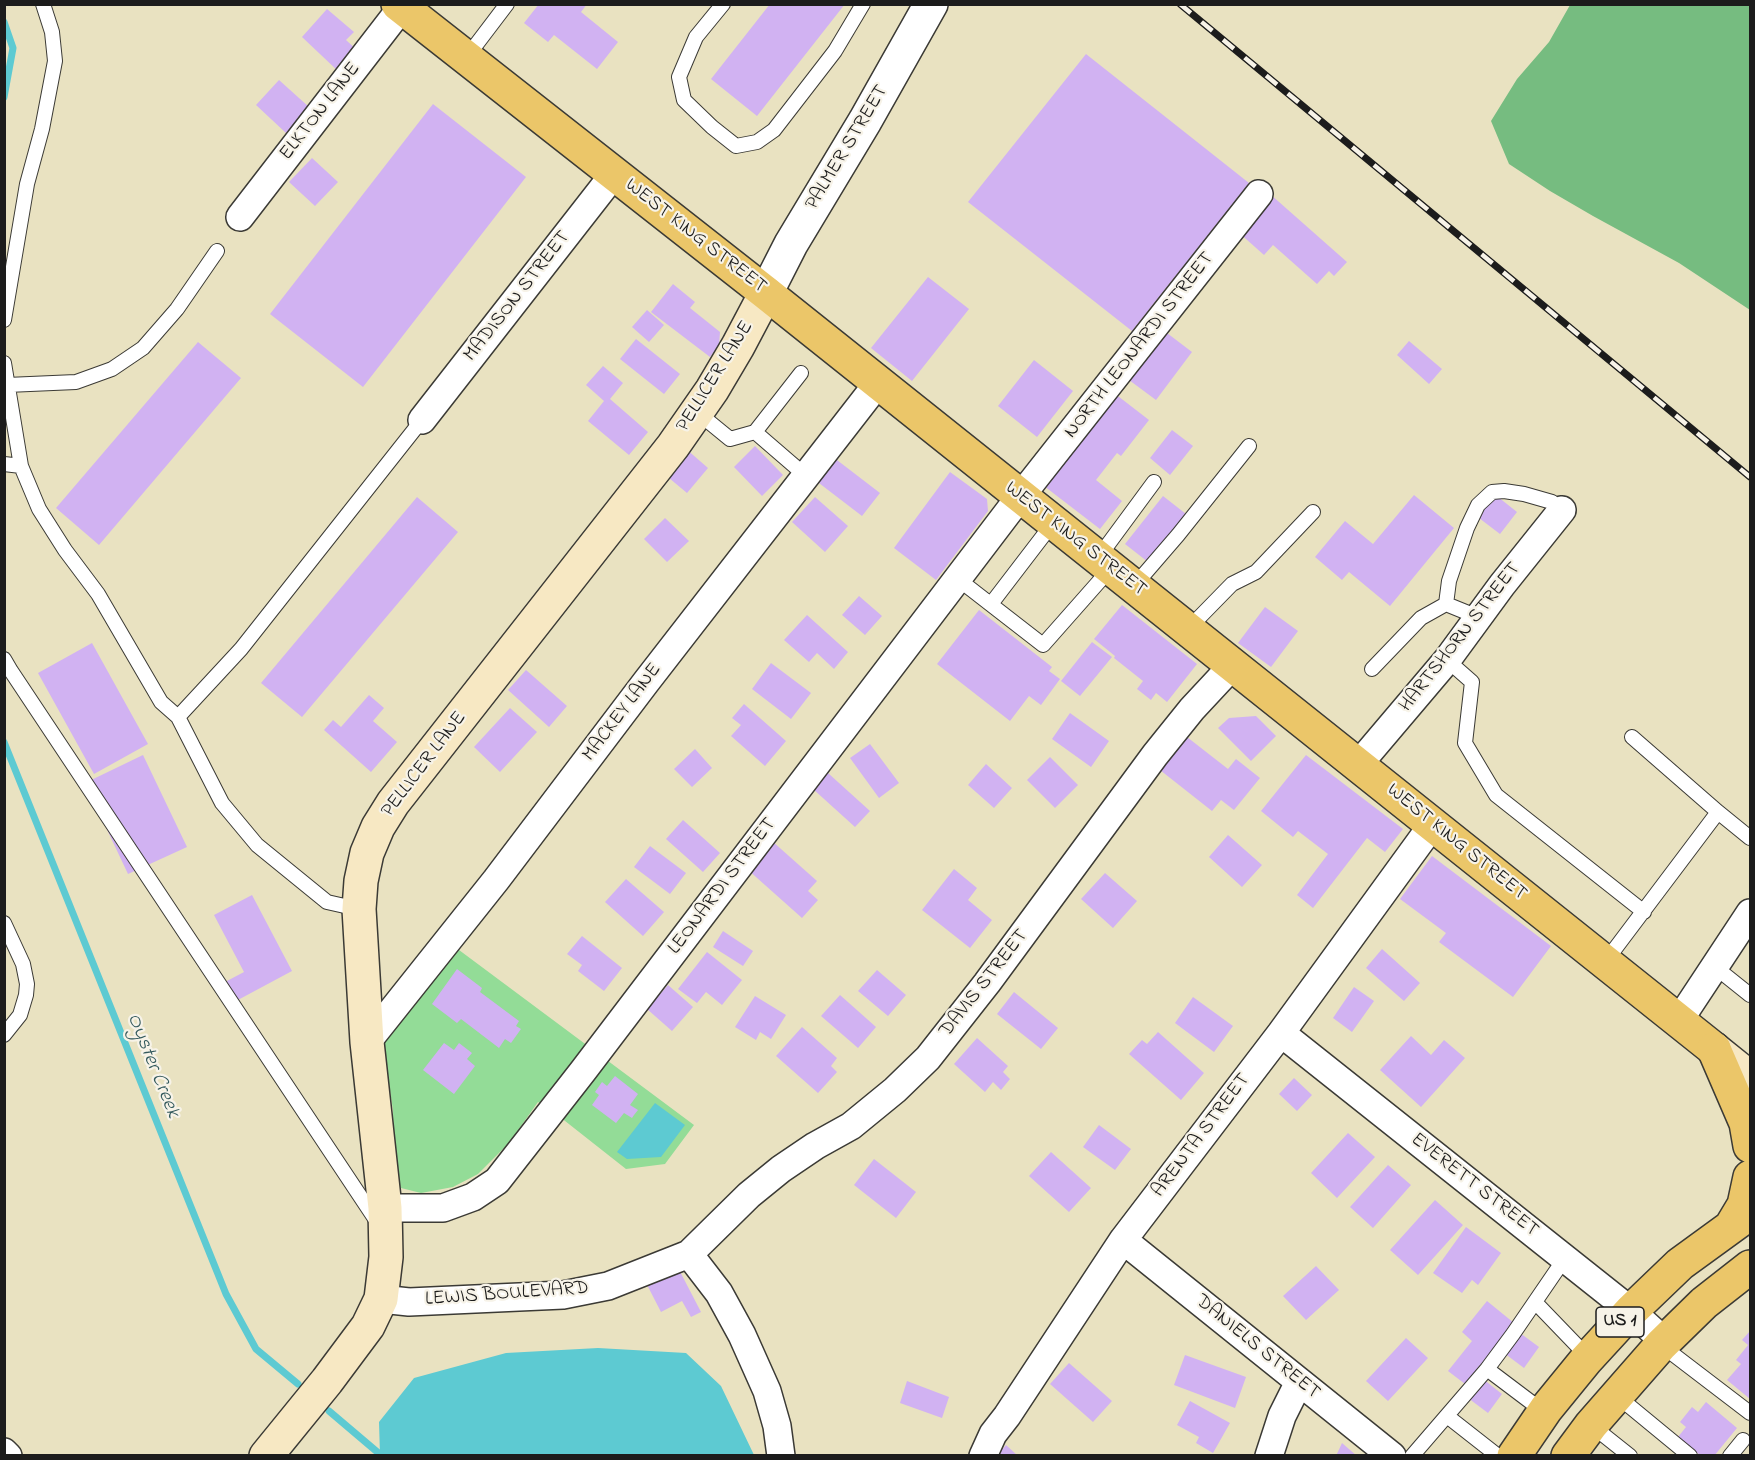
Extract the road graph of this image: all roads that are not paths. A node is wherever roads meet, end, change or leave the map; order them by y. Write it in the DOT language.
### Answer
graph roads {
  1 [pos="43,4"];
  2 [pos="507,4"];
  3 [pos="723,4"];
  4 [pos="863,4"];
  5 [pos="931,4"];
  6 [pos="400,6"];
  7 [pos="466,58"];
  8 [pos="614,174"];
  9 [pos="1259,194"];
  10 [pos="240,217"];
  11 [pos="217,251"];
  12 [pos="766,293"];
  13 [pos="4,321"];
  14 [pos="4,363"];
  15 [pos="801,373"];
  16 [pos="878,383"];
  17 [pos="7,385"];
  18 [pos="697,412"];
  19 [pos="422,420"];
  20 [pos="755,432"];
  21 [pos="1249,446"];
  22 [pos="4,464"];
  23 [pos="21,466"];
  24 [pos="806,476"];
  25 [pos="1154,482"];
  26 [pos="1020,497"];
  27 [pos="1562,511"];
  28 [pos="1313,512"];
  29 [pos="1053,523"];
  30 [pos="1114,571"];
  31 [pos="958,579"];
  32 [pos="991,604"];
  33 [pos="1446,604"];
  34 [pos="1478,617"];
  35 [pos="1188,630"];
  36 [pos="4,659"];
  37 [pos="1447,660"];
  38 [pos="1233,665"];
  39 [pos="1372,669"];
  40 [pos="178,717"];
  41 [pos="1632,737"];
  42 [pos="1358,765"];
  43 [pos="1718,812"];
  44 [pos="1433,824"];
  45 [pos="1750,838"];
  46 [pos="359,909"];
  47 [pos="1644,912"];
  48 [pos="1750,913"];
  49 [pos="4,923"];
  50 [pos="1605,962"];
  51 [pos="1715,967"];
  52 [pos="1750,995"];
  53 [pos="1678,1022"];
  54 [pos="1281,1033"];
  55 [pos="4,1035"];
  56 [pos="367,1042"];
  57 [pos="1714,1049"];
  58 [pos="1750,1078"];
  59 [pos="1750,1146"];
  60 [pos="1750,1177"];
  61 [pos="1741,1219"];
  62 [pos="385,1221"];
  63 [pos="1123,1240"];
  64 [pos="689,1254"];
  65 [pos="1565,1258"];
  66 [pos="1745,1273"];
  67 [pos="1534,1302"];
  68 [pos="1631,1311"];
  69 [pos="375,1312"];
  70 [pos="1663,1343"];
  71 [pos="1588,1357"];
  72 [pos="1487,1369"];
  73 [pos="1299,1382"];
  74 [pos="1616,1395"];
  75 [pos="1544,1412"];
  76 [pos="1750,1413"];
  77 [pos="1447,1416"];
  78 [pos="1591,1425"];
  79 [pos="1743,1440"];
  80 [pos="4,1452"];
  81 [pos="8,1455"];
  82 [pos="266,1455"];
  83 [pos="781,1455"];
  84 [pos="983,1455"];
  85 [pos="1269,1455"];
  86 [pos="1392,1455"];
  87 [pos="1412,1455"];
  88 [pos="1498,1455"];
  89 [pos="1514,1455"];
  90 [pos="1568,1455"];
  91 [pos="1630,1455"];
  92 [pos="1690,1455"];
  93 [pos="1730,1455"];
  1 -- 13 [label="lane"];
  2 -- 7 [label="lane"];
  3 -- 4 [label="lane"];
  5 -- 12 [label="street, PALMER STREET"];
  6 -- 7 [label="main road, WEST KING STREET"];
  6 -- 10 [label="street, ELKTON LANE"];
  7 -- 8 [label="main road, WEST KING STREET"];
  8 -- 12 [label="main road, WEST KING STREET"];
  8 -- 19 [label="street, MADISON STREET"];
  9 -- 26 [label="street, NORTH LEONARDI STREET"];
  11 -- 17 [label="lane"];
  12 -- 16 [label="main road, WEST KING STREET"];
  12 -- 18 [label="main road, PELLICER LANE"];
  14 -- 17 [label="lane"];
  15 -- 20 [label="lane"];
  16 -- 24 [label="street, MACKEY LANE"];
  16 -- 26 [label="main road, WEST KING STREET"];
  17 -- 23 [label="lane"];
  18 -- 20 [label="lane"];
  18 -- 46 [label="main road, PELLICER LANE"];
  19 -- 40 [label="lane"];
  20 -- 24 [label="lane"];
  21 -- 30 [label="lane"];
  22 -- 23 [label="lane"];
  23 -- 40 [label="lane"];
  24 -- 56 [label="street, MACKEY LANE"];
  25 -- 30 [label="lane"];
  26 -- 29 [label="main road, WEST KING STREET"];
  26 -- 31 [label="street, LEONARDI STREET"];
  27 -- 33 [label="lane"];
  27 -- 34 [label="street, HARTSHORN STREET"];
  28 -- 35 [label="lane"];
  29 -- 30 [label="main road, WEST KING STREET"];
  29 -- 32 [label="lane"];
  30 -- 32 [label="lane"];
  30 -- 35 [label="main road, WEST KING STREET"];
  31 -- 32 [label="lane"];
  31 -- 62 [label="street, LEONARDI STREET"];
  33 -- 34 [label="lane"];
  33 -- 39 [label="lane"];
  34 -- 37 [label="street, HARTSHORN STREET"];
  35 -- 38 [label="main road, WEST KING STREET"];
  36 -- 62 [label="lane"];
  37 -- 42 [label="street, HARTSHORN STREET"];
  37 -- 47 [label="lane"];
  38 -- 42 [label="main road, WEST KING STREET"];
  38 -- 64 [label="street, DAVIS STREET"];
  40 -- 46 [label="lane"];
  41 -- 43 [label="lane"];
  42 -- 44 [label="main road, WEST KING STREET"];
  43 -- 45 [label="lane"];
  43 -- 47 [label="lane"];
  44 -- 50 [label="main road, WEST KING STREET"];
  44 -- 54 [label="street, ARENTA STREET"];
  46 -- 56 [label="main road, PELLICER LANE"];
  47 -- 50 [label="lane"];
  48 -- 51 [label="street"];
  49 -- 55 [label="lane"];
  50 -- 53 [label="main road, WEST KING STREET"];
  51 -- 52 [label="lane"];
  51 -- 53 [label="street"];
  53 -- 57 [label="main road, WEST KING STREET"];
  54 -- 63 [label="street, ARENTA STREET"];
  54 -- 65 [label="street, EVERETT STREET"];
  56 -- 62 [label="main road, PELLICER LANE"];
  57 -- 58 [label="main road, WEST KING STREET"];
  57 -- 59 [label="main road"];
  60 -- 61 [label="main road"];
  61 -- 68 [label="main road, US 1"];
  62 -- 69 [label="main road, PELLICER LANE"];
  63 -- 73 [label="street, DANIELS STREET"];
  63 -- 84 [label="street, ARENTA STREET"];
  64 -- 69 [label="street, LEWIS BOULEVARD"];
  64 -- 83 [label="street"];
  65 -- 67 [label="lane"];
  65 -- 68 [label="street, EVERETT STREET"];
  66 -- 70 [label="main road, US 1"];
  67 -- 71 [label="lane"];
  67 -- 72 [label="lane"];
  68 -- 70 [label="street, EVERETT STREET"];
  68 -- 71 [label="main road, US 1"];
  69 -- 82 [label="main road"];
  70 -- 74 [label="main road, US 1"];
  70 -- 76 [label="lane"];
  71 -- 75 [label="main road, US 1"];
  72 -- 75 [label="lane"];
  72 -- 77 [label="lane"];
  73 -- 85 [label="street"];
  73 -- 86 [label="street, DANIELS STREET"];
  74 -- 78 [label="main road, US 1"];
  74 -- 92 [label="lane"];
  75 -- 89 [label="main road, US 1"];
  77 -- 87 [label="lane"];
  77 -- 88 [label="lane"];
  78 -- 90 [label="main road, US 1"];
  78 -- 91 [label="lane"];
  79 -- 93 [label="lane"];
  80 -- 81 [label="street"];
}
